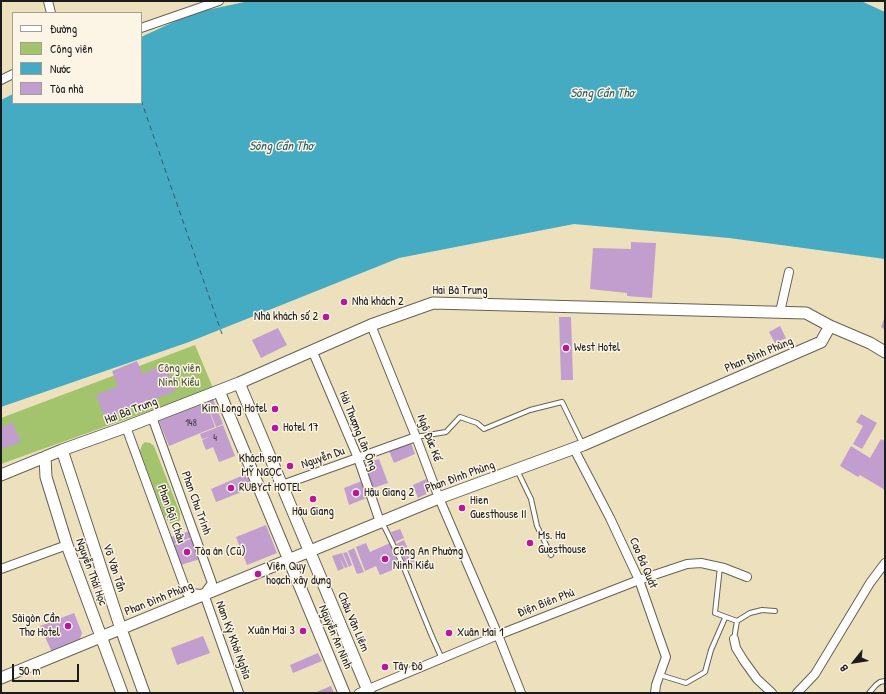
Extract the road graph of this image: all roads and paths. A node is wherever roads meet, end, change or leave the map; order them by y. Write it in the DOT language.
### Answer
graph roads {
  1 [pos="48,1"];
  2 [pos="219,1"];
  3 [pos="51,12"];
  4 [pos="142,28"];
  5 [pos="12,74"];
  6 [pos="1,80"];
  7 [pos="789,272"];
  8 [pos="780,312"];
  9 [pos="371,325"];
  10 [pos="830,326"];
  11 [pos="312,350"];
  12 [pos="885,352"];
  13 [pos="239,383"];
  14 [pos="219,391"];
  15 [pos="152,417"];
  16 [pos="126,428"];
  17 [pos="416,437"];
  18 [pos="578,447"];
  19 [pos="62,450"];
  20 [pos="45,457"];
  21 [pos="358,458"];
  22 [pos="517,470"];
  23 [pos="1,476"];
  24 [pos="282,485"];
  25 [pos="439,498"];
  26 [pos="380,522"];
  27 [pos="67,545"];
  28 [pos="310,551"];
  29 [pos="551,555"];
  30 [pos="289,560"];
  31 [pos="885,563"];
  32 [pos="720,567"];
  33 [pos="1,568"];
  34 [pos="747,577"];
  35 [pos="639,580"];
  36 [pos="204,594"];
  37 [pos="775,611"];
  38 [pos="725,618"];
  39 [pos="737,621"];
  40 [pos="121,628"];
  41 [pos="498,634"];
  42 [pos="101,637"];
  43 [pos="734,639"];
  44 [pos="442,658"];
  45 [pos="660,675"];
  46 [pos="1,678"];
  47 [pos="885,681"];
  48 [pos="365,692"];
  49 [pos="122,693"];
  50 [pos="144,693"];
  51 [pos="239,693"];
  52 [pos="344,693"];
  53 [pos="521,693"];
  54 [pos="655,693"];
  55 [pos="772,693"];
  56 [pos="797,693"];
  57 [pos="869,693"];
  1 -- 3 [label="street"];
  2 -- 4 [label="street"];
  5 -- 6 [label="street"];
  7 -- 8 [label="street"];
  8 -- 9 [label="street, Hai Bà Trưng"];
  8 -- 10 [label="street, Hai Bà Trưng"];
  9 -- 11 [label="street, Hai Bà Trưng"];
  9 -- 17 [label="street, Ngô Đức Kế"];
  10 -- 12 [label="street, Hai Bà Trưng"];
  10 -- 18 [label="street, Phan Đình Phùng"];
  11 -- 13 [label="street, Hai Bà Trưng"];
  11 -- 21 [label="street, Hải Thượng Lãn Ông"];
  13 -- 14 [label="street, Hai Bà Trưng"];
  13 -- 24 [label="street, Châu Văn Liêm"];
  14 -- 15 [label="street, Hai Bà Trưng"];
  14 -- 30 [label="street, Nguyễn An Ninh"];
  15 -- 16 [label="street, Hai Bà Trưng"];
  15 -- 36 [label="street, Phan Chu Trinh"];
  16 -- 19 [label="street, Hai Bà Trưng"];
  16 -- 36 [label="street, Phan Bội Châu"];
  17 -- 18 [label="lane"];
  17 -- 21 [label="street, Nguyễn Du"];
  17 -- 25 [label="street, Ngô Đức Kế"];
  18 -- 22 [label="street, Phan Đình Phùng"];
  18 -- 35 [label="street, Cao Bá Quát"];
  19 -- 20 [label="street, Hai Bà Trưng"];
  19 -- 40 [label="street, Võ Văn Tần"];
  20 -- 23 [label="street, Hai Bà Trưng"];
  20 -- 27 [label="street, Nguyễn Thái Học"];
  21 -- 24 [label="street, Nguyễn Du"];
  21 -- 26 [label="street, Hải Thượng Lãn Ông"];
  22 -- 25 [label="street, Phan Đình Phùng"];
  22 -- 29 [label="lane"];
  24 -- 28 [label="street, Châu Văn Liêm"];
  25 -- 26 [label="street, Phan Đình Phùng"];
  25 -- 41 [label="street, Ngô Đức Kế"];
  26 -- 28 [label="street, Phan Đình Phùng"];
  26 -- 44 [label="lane"];
  27 -- 33 [label="street"];
  27 -- 42 [label="street, Nguyễn Thái Học"];
  28 -- 30 [label="street, Phan Đình Phùng"];
  28 -- 48 [label="street, Châu Văn Liêm"];
  30 -- 36 [label="street, Phan Đình Phùng"];
  30 -- 52 [label="street, Nguyễn An Ninh"];
  31 -- 56 [label="street"];
  32 -- 34 [label="street, Điện Biên Phủ"];
  32 -- 35 [label="street, Điện Biên Phủ"];
  32 -- 38 [label="lane"];
  35 -- 41 [label="street, Điện Biên Phủ"];
  35 -- 45 [label="street, Cao Bá Quát"];
  36 -- 40 [label="street, Phan Đình Phùng"];
  36 -- 51 [label="street, Nam Kỳ Khởi Nghĩa"];
  37 -- 39 [label="lane"];
  38 -- 39 [label="lane"];
  38 -- 45 [label="lane"];
  39 -- 43 [label="lane"];
  40 -- 42 [label="street, Phan Đình Phùng"];
  40 -- 50 [label="street, Võ Văn Tần"];
  41 -- 44 [label="street, Điện Biên Phủ"];
  41 -- 53 [label="street, Ngô Đức Kế"];
  42 -- 46 [label="street, Phan Đình Phùng"];
  42 -- 49 [label="street, Nguyễn Thái Học"];
  43 -- 55 [label="street"];
  44 -- 48 [label="street, Điện Biên Phủ"];
  45 -- 54 [label="street, Cao Bá Quát"];
  47 -- 57 [label="lane"];
}
